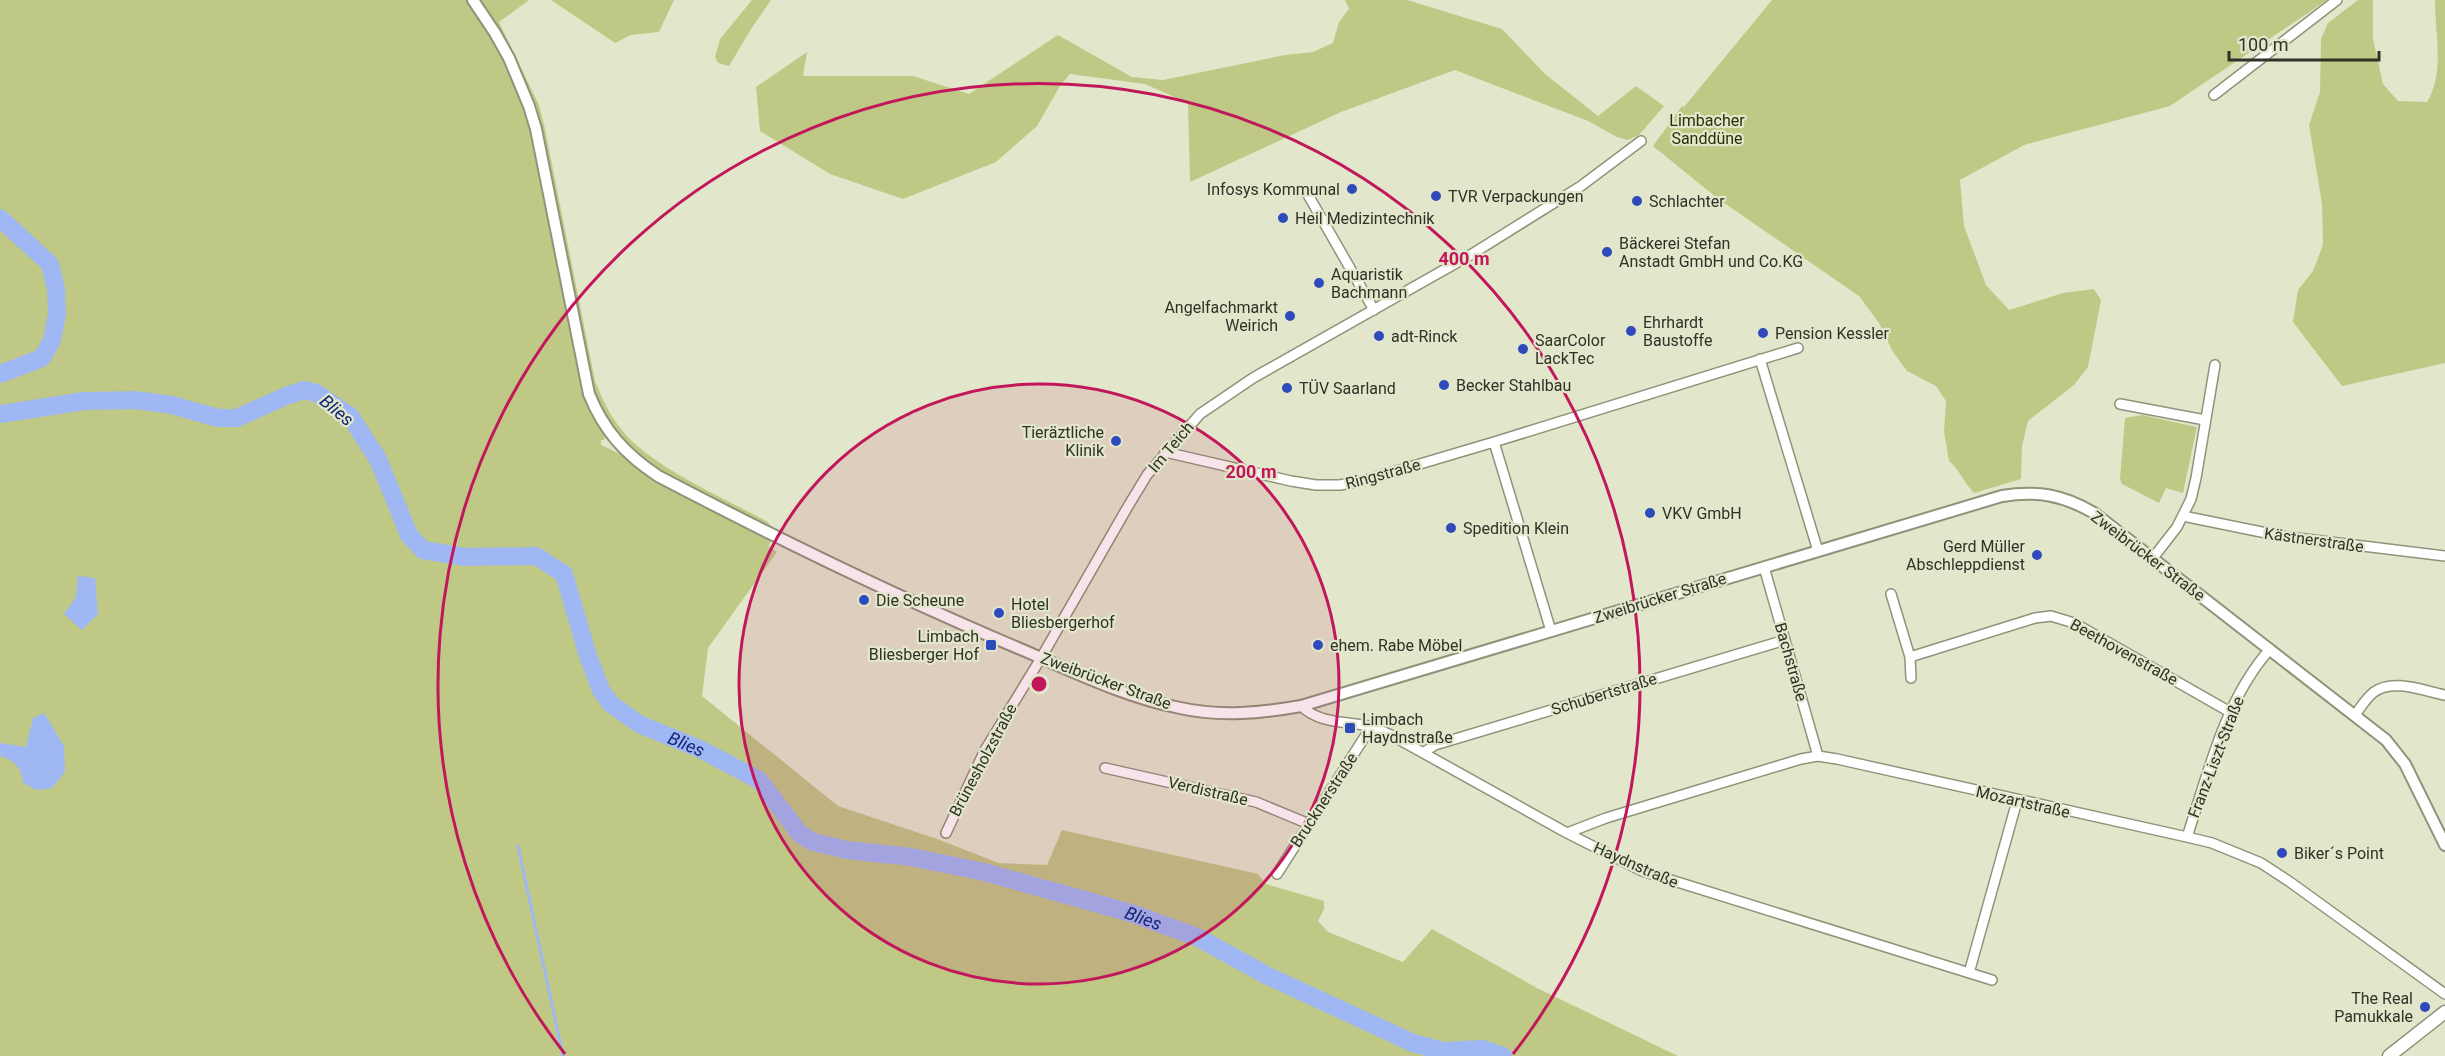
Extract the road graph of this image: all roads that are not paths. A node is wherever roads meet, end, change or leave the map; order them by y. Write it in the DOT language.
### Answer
graph roads {
  1 [pos="473,0"];
  2 [pos="2337,0"];
  3 [pos="2214,95"];
  4 [pos="1641,141"];
  5 [pos="1307,193"];
  6 [pos="1374,310"];
  7 [pos="1798,348"];
  8 [pos="1761,359"];
  9 [pos="2215,365"];
  10 [pos="2120,404"];
  11 [pos="2205,420"];
  12 [pos="1494,442"];
  13 [pos="1165,452"];
  14 [pos="2183,516"];
  15 [pos="1818,550"];
  16 [pos="2445,556"];
  17 [pos="2153,558"];
  18 [pos="1764,567"];
  19 [pos="1891,594"];
  20 [pos="1551,631"];
  21 [pos="1785,640"];
  22 [pos="2270,649"];
  23 [pos="1910,657"];
  24 [pos="1041,658"];
  25 [pos="1911,678"];
  26 [pos="2445,695"];
  27 [pos="1302,706"];
  28 [pos="2230,712"];
  29 [pos="2355,715"];
  30 [pos="1371,727"];
  31 [pos="1424,752"];
  32 [pos="1818,756"];
  33 [pos="1105,768"];
  34 [pos="2017,801"];
  35 [pos="1309,824"];
  36 [pos="1567,832"];
  37 [pos="946,833"];
  38 [pos="2187,837"];
  39 [pos="2445,845"];
  40 [pos="1277,874"];
  41 [pos="1969,973"];
  42 [pos="1992,980"];
  43 [pos="2445,994"];
  44 [pos="2445,1012"];
  45 [pos="2389,1056"];
  1 -- 24 [label="street, Zweibrücker Straße"];
  2 -- 3 [label="street"];
  4 -- 6 [label="street, Im Teich"];
  5 -- 6 [label="street"];
  6 -- 13 [label="street, Im Teich"];
  7 -- 8 [label="street, Ringstraße"];
  8 -- 12 [label="street, Ringstraße"];
  8 -- 15 [label="street"];
  9 -- 11 [label="street"];
  10 -- 11 [label="street"];
  11 -- 14 [label="street"];
  12 -- 13 [label="street, Ringstraße"];
  12 -- 20 [label="street"];
  13 -- 24 [label="street, Im Teich"];
  14 -- 16 [label="street, Kästnerstraße"];
  14 -- 17 [label="street"];
  15 -- 17 [label="street, Zweibrücker Straße"];
  15 -- 18 [label="street, Zweibrücker Straße"];
  17 -- 22 [label="street, Zweibrücker Straße"];
  18 -- 20 [label="street, Zweibrücker Straße"];
  18 -- 21 [label="street, Bachstraße"];
  19 -- 23 [label="street"];
  20 -- 27 [label="street, Zweibrücker Straße"];
  21 -- 31 [label="street, Schubertstraße"];
  21 -- 32 [label="street, Bachstraße"];
  22 -- 28 [label="street, Franz-Liszt-Straße"];
  22 -- 29 [label="street, Zweibrücker Straße"];
  23 -- 25 [label="street"];
  23 -- 28 [label="street, Beethovenstraße"];
  24 -- 27 [label="street, Zweibrücker Straße"];
  24 -- 37 [label="street, Brünesholzstraße"];
  26 -- 29 [label="street"];
  27 -- 30 [label="street, Haydnstraße"];
  28 -- 38 [label="street, Franz-Liszt-Straße"];
  29 -- 39 [label="street, Zweibrücker Straße"];
  30 -- 31 [label="street, Haydnstraße"];
  30 -- 35 [label="street, Brucknerstraße"];
  31 -- 36 [label="street, Haydnstraße"];
  32 -- 34 [label="street, Mozartstraße"];
  32 -- 36 [label="street, Mozartstraße"];
  33 -- 35 [label="street, Verdistraße"];
  34 -- 38 [label="street, Mozartstraße"];
  34 -- 41 [label="street"];
  35 -- 40 [label="street, Brucknerstraße"];
  36 -- 41 [label="street, Haydnstraße"];
  38 -- 43 [label="street, Mozartstraße"];
  41 -- 42 [label="street, Haydnstraße"];
  44 -- 45 [label="main road"];
}
